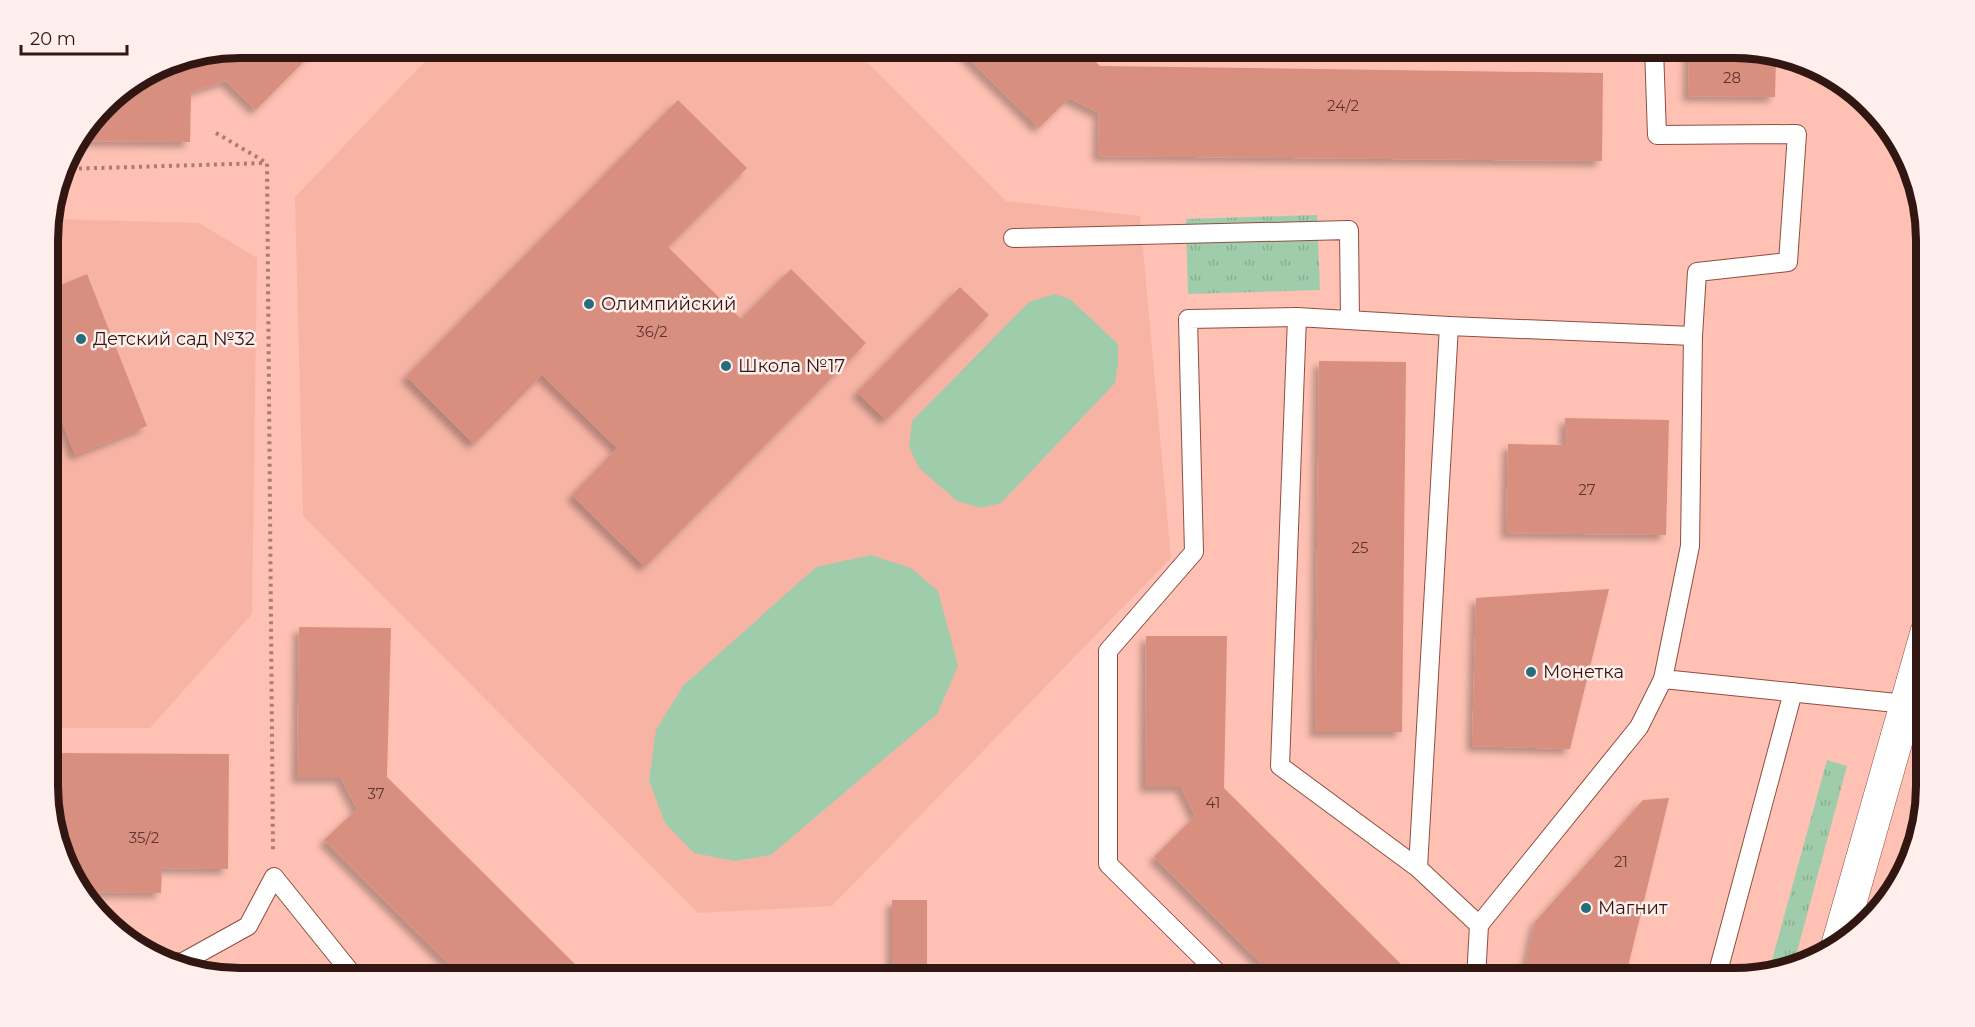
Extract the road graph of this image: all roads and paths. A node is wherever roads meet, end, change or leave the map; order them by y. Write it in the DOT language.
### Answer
graph roads {
  1 [pos="1654,58"];
  2 [pos="216,133"];
  3 [pos="267,163"];
  4 [pos="73,169"];
  5 [pos="1012,238"];
  6 [pos="1297,316"];
  7 [pos="1350,320"];
  8 [pos="1449,326"];
  9 [pos="1693,336"];
  10 [pos="1916,670"];
  11 [pos="1663,679"];
  12 [pos="1792,692"];
  13 [pos="1906,704"];
  14 [pos="1418,868"];
  15 [pos="274,877"];
  16 [pos="1479,925"];
  17 [pos="1841,934"];
  18 [pos="186,960"];
  19 [pos="347,968"];
  20 [pos="1213,968"];
  21 [pos="1477,968"];
  22 [pos="1719,968"];
  1 -- 9 [label="lane"];
  2 -- 3 [label="path"];
  3 -- 4 [label="path"];
  3 -- 15 [label="path"];
  5 -- 7 [label="lane"];
  6 -- 7 [label="lane"];
  6 -- 14 [label="lane"];
  6 -- 20 [label="lane"];
  7 -- 8 [label="lane"];
  8 -- 9 [label="lane"];
  8 -- 14 [label="lane"];
  9 -- 11 [label="lane"];
  10 -- 13 [label="street"];
  11 -- 12 [label="lane"];
  11 -- 16 [label="lane"];
  12 -- 13 [label="lane"];
  12 -- 22 [label="lane"];
  13 -- 17 [label="street"];
  14 -- 16 [label="lane"];
  15 -- 18 [label="lane"];
  15 -- 19 [label="lane"];
  16 -- 21 [label="lane"];
}
